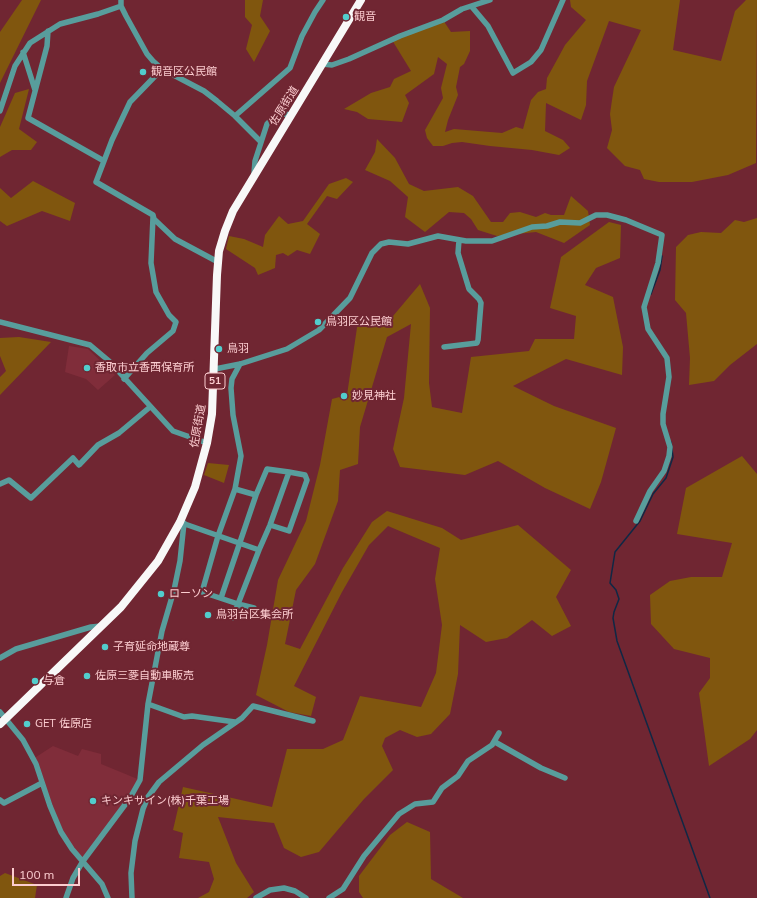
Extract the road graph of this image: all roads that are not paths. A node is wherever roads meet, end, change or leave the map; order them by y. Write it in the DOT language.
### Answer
graph roads {
  1 [pos="324,0"];
  2 [pos="361,0"];
  3 [pos="473,0"];
  4 [pos="490,0"];
  5 [pos="563,0"];
  6 [pos="121,3"];
  7 [pos="472,7"];
  8 [pos="48,31"];
  9 [pos="23,52"];
  10 [pos="322,64"];
  11 [pos="162,69"];
  12 [pos="35,90"];
  13 [pos="0,111"];
  14 [pos="291,115"];
  15 [pos="235,116"];
  16 [pos="261,142"];
  17 [pos="104,161"];
  18 [pos="254,176"];
  19 [pos="153,215"];
  20 [pos="459,240"];
  21 [pos="218,262"];
  22 [pos="0,322"];
  23 [pos="444,347"];
  24 [pos="240,364"];
  25 [pos="215,369"];
  26 [pos="124,379"];
  27 [pos="150,407"];
  28 [pos="207,444"];
  29 [pos="289,472"];
  30 [pos="0,484"];
  31 [pos="235,489"];
  32 [pos="256,496"];
  33 [pos="636,521"];
  34 [pos="182,523"];
  35 [pos="270,525"];
  36 [pos="218,536"];
  37 [pos="239,543"];
  38 [pos="259,550"];
  39 [pos="221,598"];
  40 [pos="238,604"];
  41 [pos="254,608"];
  42 [pos="233,618"];
  43 [pos="102,626"];
  44 [pos="0,658"];
  45 [pos="148,704"];
  46 [pos="2,719"];
  47 [pos="313,721"];
  48 [pos="235,722"];
  49 [pos="499,733"];
  50 [pos="495,742"];
  51 [pos="565,778"];
  52 [pos="42,783"];
  53 [pos="0,800"];
  54 [pos="83,861"];
  55 [pos="66,898"];
  56 [pos="108,898"];
  57 [pos="132,898"];
  58 [pos="256,898"];
  59 [pos="306,898"];
  60 [pos="329,898"];
  1 -- 15 [label="street"];
  2 -- 10 [label="highway, 佐原街道 / 51"];
  3 -- 7 [label="street"];
  4 -- 7 [label="street"];
  5 -- 7 [label="street"];
  6 -- 8 [label="street"];
  6 -- 11 [label="street"];
  7 -- 10 [label="street"];
  8 -- 9 [label="street"];
  8 -- 12 [label="street"];
  9 -- 12 [label="street"];
  9 -- 13 [label="street"];
  10 -- 14 [label="highway, 佐原街道 / 51"];
  11 -- 15 [label="street"];
  11 -- 17 [label="street"];
  12 -- 17 [label="street"];
  14 -- 16 [label="street"];
  14 -- 18 [label="highway, 佐原街道 / 51"];
  15 -- 16 [label="street"];
  16 -- 18 [label="street"];
  17 -- 19 [label="street"];
  18 -- 21 [label="highway, 佐原街道 / 51"];
  19 -- 21 [label="street"];
  19 -- 26 [label="street"];
  20 -- 23 [label="street"];
  20 -- 24 [label="street"];
  20 -- 33 [label="street"];
  21 -- 25 [label="highway, 佐原街道 / 51"];
  22 -- 26 [label="street"];
  24 -- 25 [label="street"];
  24 -- 31 [label="street"];
  25 -- 28 [label="highway, 佐原街道 / 51"];
  26 -- 27 [label="street"];
  27 -- 28 [label="street"];
  27 -- 30 [label="street"];
  28 -- 34 [label="highway, 佐原街道 / 51"];
  29 -- 32 [label="street"];
  29 -- 35 [label="street"];
  29 -- 35 [label="street"];
  31 -- 32 [label="street"];
  31 -- 36 [label="street"];
  32 -- 37 [label="street"];
  34 -- 36 [label="street"];
  34 -- 43 [label="highway, 佐原街道 / 51"];
  34 -- 45 [label="street"];
  35 -- 38 [label="street"];
  36 -- 37 [label="street"];
  36 -- 39 [label="street"];
  37 -- 38 [label="street"];
  37 -- 39 [label="street"];
  38 -- 40 [label="street"];
  39 -- 40 [label="street"];
  40 -- 41 [label="street"];
  40 -- 42 [label="street"];
  43 -- 44 [label="street"];
  43 -- 46 [label="highway, 佐原街道 / 51"];
  45 -- 48 [label="street"];
  45 -- 54 [label="street"];
  46 -- 52 [label="street"];
  47 -- 48 [label="street"];
  48 -- 57 [label="street"];
  49 -- 50 [label="street"];
  50 -- 51 [label="street"];
  50 -- 60 [label="street"];
  52 -- 53 [label="street"];
  52 -- 54 [label="street"];
  54 -- 55 [label="street"];
  54 -- 56 [label="street"];
  58 -- 59 [label="street"];
}
